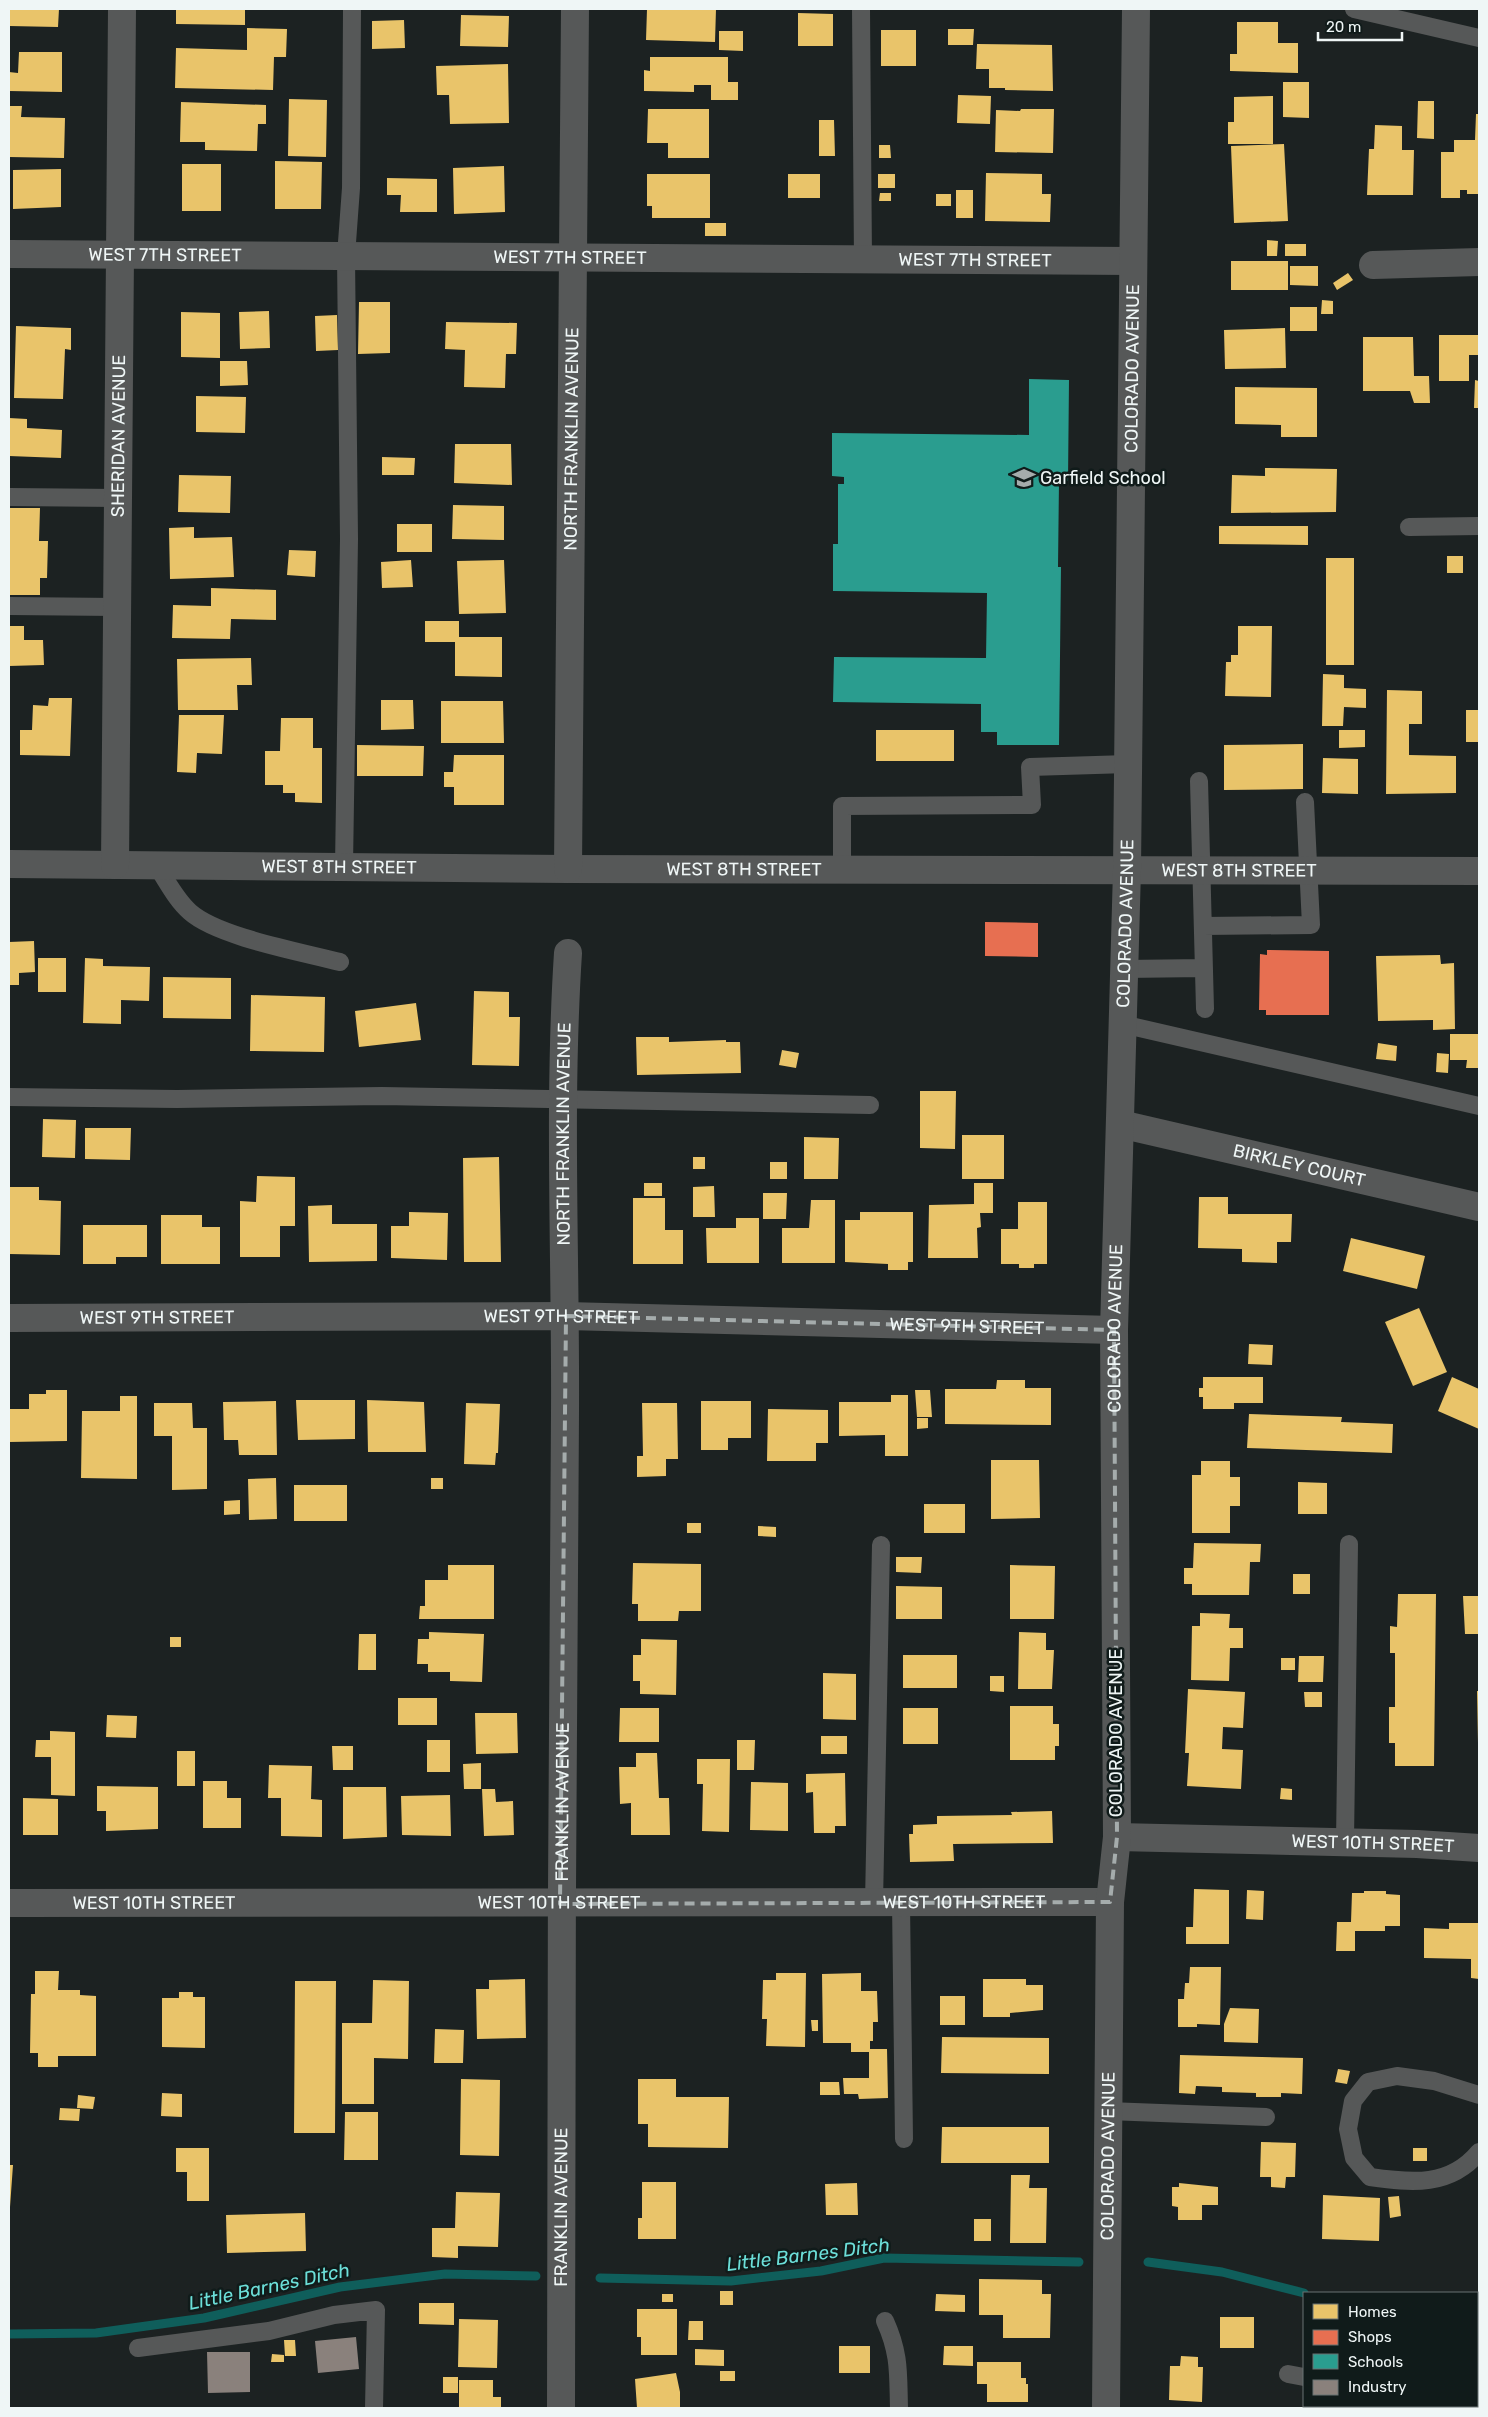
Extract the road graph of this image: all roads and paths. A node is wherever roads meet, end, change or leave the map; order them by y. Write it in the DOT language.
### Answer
graph roads {
  1 [pos="122,9"];
  2 [pos="352,9"];
  3 [pos="575,9"];
  4 [pos="861,9"];
  5 [pos="1136,9"];
  6 [pos="1354,9"];
  7 [pos="1479,38"];
  8 [pos="120,253"];
  9 [pos="9,254"];
  10 [pos="346,256"];
  11 [pos="574,258"];
  12 [pos="862,260"];
  13 [pos="1132,261"];
  14 [pos="1479,262"];
  15 [pos="1373,265"];
  16 [pos="9,497"];
  17 [pos="118,498"];
  18 [pos="1479,526"];
  19 [pos="1409,527"];
  20 [pos="9,606"];
  21 [pos="117,607"];
  22 [pos="1128,764"];
  23 [pos="1199,781"];
  24 [pos="1305,802"];
  25 [pos="9,864"];
  26 [pos="114,865"];
  27 [pos="156,866"];
  28 [pos="344,866"];
  29 [pos="568,869"];
  30 [pos="842,869"];
  31 [pos="1126,870"];
  32 [pos="1202,870"];
  33 [pos="1309,871"];
  34 [pos="1479,871"];
  35 [pos="1203,926"];
  36 [pos="568,953"];
  37 [pos="340,962"];
  38 [pos="1204,968"];
  39 [pos="1124,969"];
  40 [pos="1205,1009"];
  41 [pos="1122,1024"];
  42 [pos="9,1097"];
  43 [pos="563,1098"];
  44 [pos="870,1105"];
  45 [pos="1479,1106"];
  46 [pos="1120,1124"];
  47 [pos="1479,1207"];
  48 [pos="566,1316"];
  49 [pos="9,1318"];
  50 [pos="1114,1330"];
  51 [pos="1349,1544"];
  52 [pos="881,1545"];
  53 [pos="1117,1837"];
  54 [pos="1345,1842"];
  55 [pos="1479,1848"];
  56 [pos="1110,1902"];
  57 [pos="9,1903"];
  58 [pos="874,1903"];
  59 [pos="902,1903"];
  60 [pos="560,1904"];
  61 [pos="1479,2095"];
  62 [pos="1108,2111"];
  63 [pos="1266,2117"];
  64 [pos="904,2139"];
  65 [pos="1479,2152"];
  66 [pos="885,2321"];
  67 [pos="138,2348"];
  68 [pos="374,2408"];
  69 [pos="561,2408"];
  70 [pos="899,2408"];
  71 [pos="1106,2408"];
  1 -- 8 [label="street, SHERIDAN AVENUE"];
  2 -- 10 [label="lane"];
  3 -- 11 [label="street, NORTH FRANKLIN AVENUE"];
  4 -- 12 [label="lane"];
  5 -- 13 [label="street, COLORADO AVENUE"];
  6 -- 7 [label="lane"];
  8 -- 9 [label="street, WEST 7TH STREET"];
  8 -- 10 [label="street, WEST 7TH STREET"];
  8 -- 17 [label="street, SHERIDAN AVENUE"];
  10 -- 11 [label="street, WEST 7TH STREET"];
  10 -- 28 [label="lane"];
  11 -- 12 [label="street, WEST 7TH STREET"];
  11 -- 29 [label="street, NORTH FRANKLIN AVENUE"];
  12 -- 13 [label="street, WEST 7TH STREET"];
  13 -- 22 [label="street, COLORADO AVENUE"];
  14 -- 15 [label="street"];
  16 -- 17 [label="lane"];
  17 -- 21 [label="street, SHERIDAN AVENUE"];
  18 -- 19 [label="lane"];
  20 -- 21 [label="lane"];
  21 -- 26 [label="street, SHERIDAN AVENUE"];
  22 -- 30 [label="lane"];
  22 -- 31 [label="street, COLORADO AVENUE"];
  23 -- 32 [label="lane"];
  24 -- 33 [label="lane"];
  25 -- 26 [label="street, WEST 8TH STREET"];
  26 -- 27 [label="street, WEST 8TH STREET"];
  27 -- 28 [label="street, WEST 8TH STREET"];
  27 -- 37 [label="lane"];
  28 -- 29 [label="street, WEST 8TH STREET"];
  29 -- 30 [label="street, WEST 8TH STREET"];
  30 -- 31 [label="street, WEST 8TH STREET"];
  31 -- 32 [label="street, WEST 8TH STREET"];
  31 -- 39 [label="street, COLORADO AVENUE"];
  32 -- 33 [label="street, WEST 8TH STREET"];
  32 -- 35 [label="lane"];
  33 -- 34 [label="street, WEST 8TH STREET"];
  33 -- 35 [label="lane"];
  35 -- 38 [label="lane"];
  36 -- 43 [label="street, NORTH FRANKLIN AVENUE"];
  38 -- 39 [label="lane"];
  38 -- 40 [label="lane"];
  39 -- 41 [label="street, COLORADO AVENUE"];
  41 -- 45 [label="lane"];
  41 -- 46 [label="street, COLORADO AVENUE"];
  42 -- 43 [label="lane"];
  43 -- 44 [label="lane"];
  43 -- 48 [label="street, NORTH FRANKLIN AVENUE"];
  46 -- 47 [label="street, BIRKLEY COURT"];
  46 -- 50 [label="street, COLORADO AVENUE"];
  48 -- 49 [label="street, WEST 9TH STREET"];
  48 -- 50 [label="street, WEST 9TH STREET"];
  48 -- 60 [label="street, FRANKLIN AVENUE"];
  50 -- 53 [label="street, COLORADO AVENUE"];
  51 -- 54 [label="lane"];
  52 -- 58 [label="lane"];
  53 -- 54 [label="street, WEST 10TH STREET"];
  53 -- 56 [label="street, COLORADO AVENUE"];
  54 -- 55 [label="street, WEST 10TH STREET"];
  56 -- 59 [label="street, WEST 10TH STREET"];
  56 -- 62 [label="street, COLORADO AVENUE"];
  57 -- 60 [label="street, WEST 10TH STREET"];
  58 -- 59 [label="street, WEST 10TH STREET"];
  58 -- 60 [label="street, WEST 10TH STREET"];
  59 -- 64 [label="lane"];
  60 -- 69 [label="street, FRANKLIN AVENUE"];
  61 -- 65 [label="lane"];
  62 -- 63 [label="lane"];
  62 -- 71 [label="street, COLORADO AVENUE"];
  66 -- 70 [label="lane"];
  67 -- 68 [label="lane"];
}
